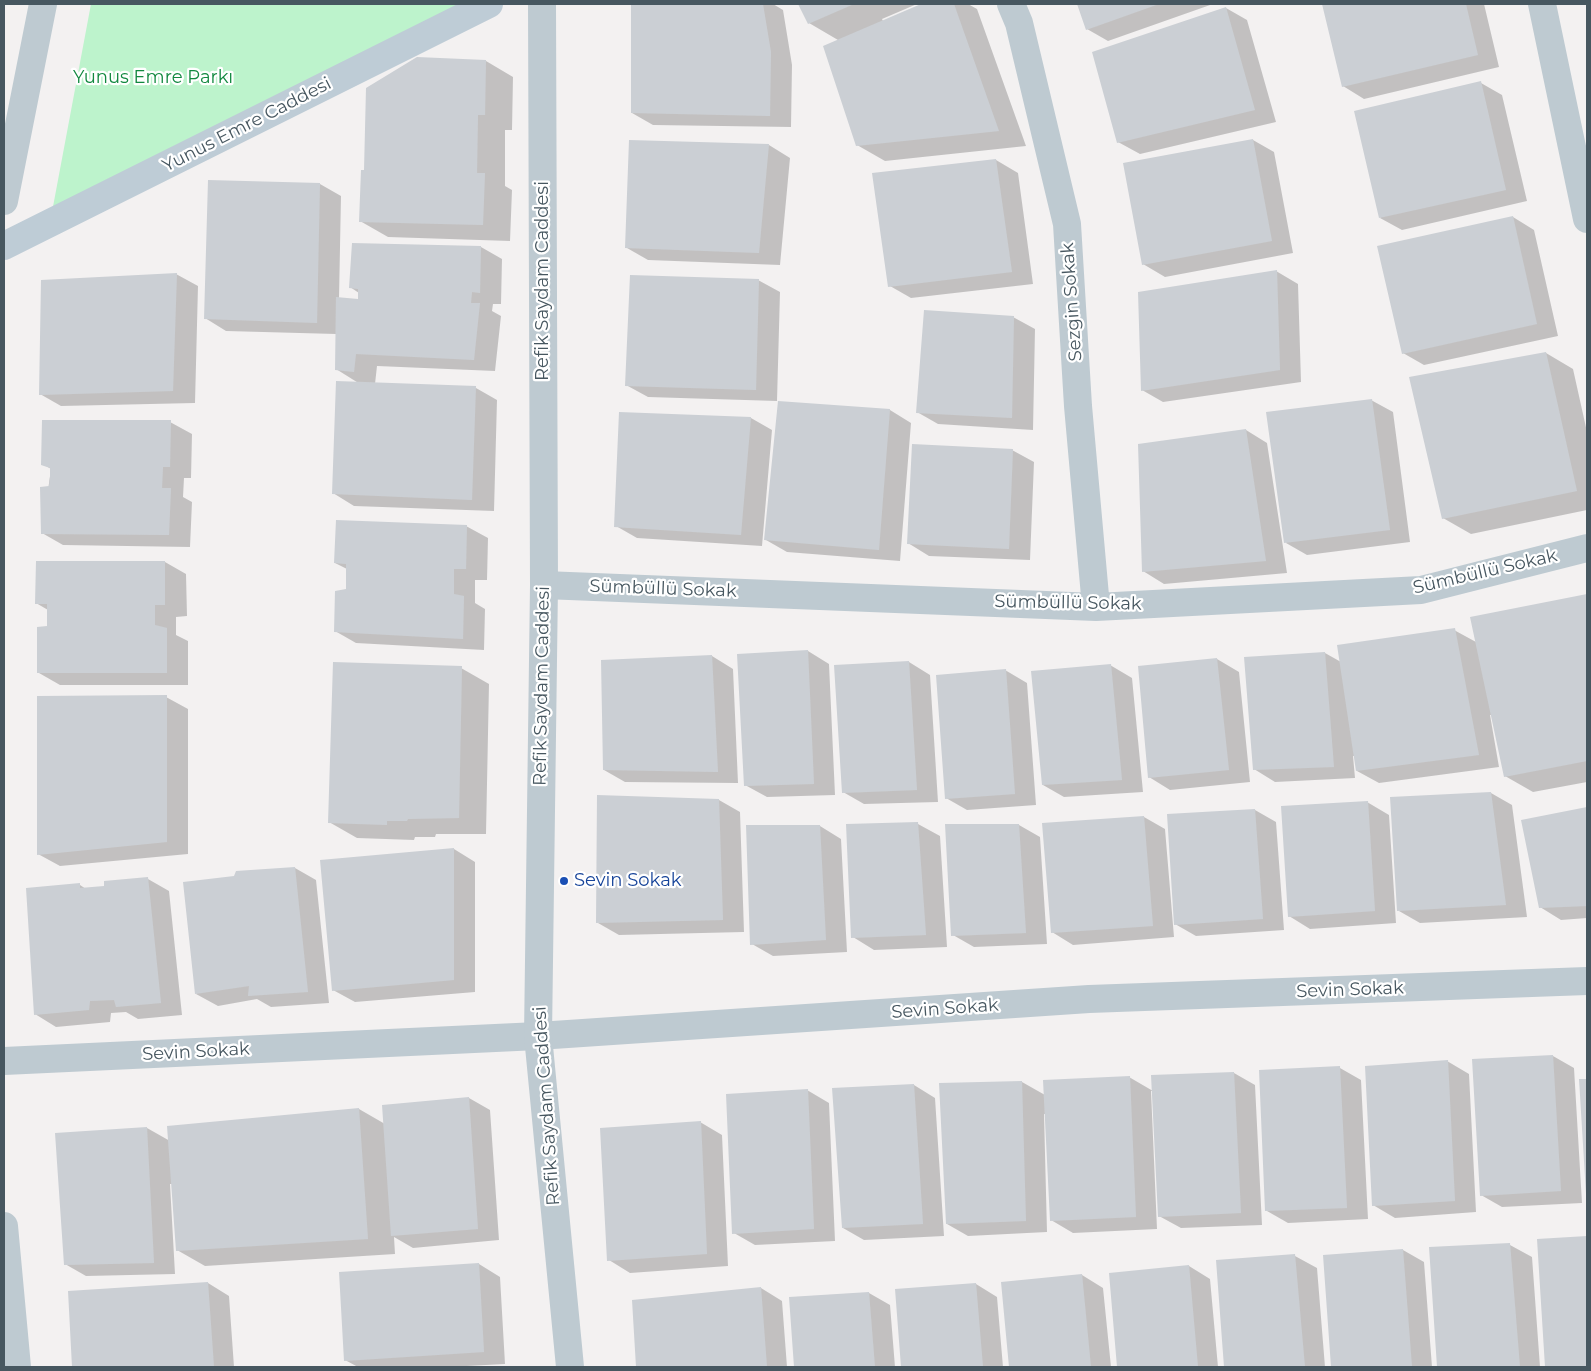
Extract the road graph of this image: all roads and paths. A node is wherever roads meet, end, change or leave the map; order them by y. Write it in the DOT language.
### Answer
graph roads {
  1 [pos="43,4"];
  2 [pos="490,4"];
  3 [pos="542,4"];
  4 [pos="1011,4"];
  5 [pos="1542,4"];
  6 [pos="4,202"];
  7 [pos="1587,219"];
  8 [pos="4,246"];
  9 [pos="1587,548"];
  10 [pos="544,585"];
  11 [pos="1096,607"];
  12 [pos="1587,981"];
  13 [pos="538,1036"];
  14 [pos="4,1061"];
  15 [pos="4,1226"];
  16 [pos="17,1367"];
  17 [pos="570,1367"];
  1 -- 6 [label="street"];
  2 -- 8 [label="main road, Yunus Emre Caddesi"];
  3 -- 10 [label="street, Refik Saydam Caddesi"];
  4 -- 11 [label="street, Sezgin Sokak"];
  5 -- 7 [label="street"];
  9 -- 11 [label="street, Sümbüllü Sokak"];
  10 -- 11 [label="street, Sümbüllü Sokak"];
  10 -- 13 [label="street, Refik Saydam Caddesi"];
  12 -- 13 [label="street, Sevin Sokak"];
  13 -- 14 [label="street, Sevin Sokak"];
  13 -- 17 [label="street, Refik Saydam Caddesi"];
  15 -- 16 [label="street"];
}
